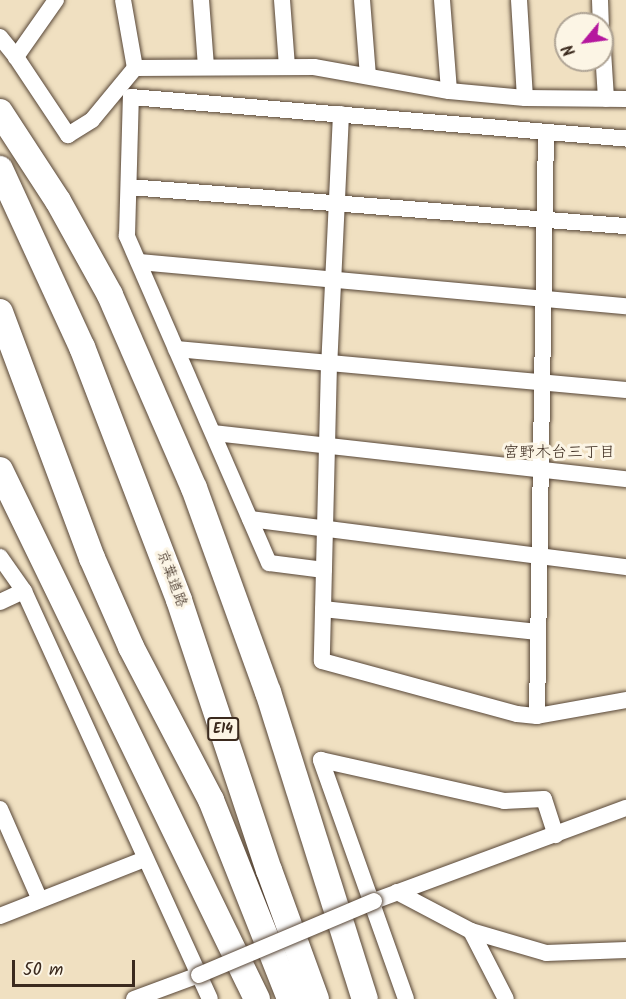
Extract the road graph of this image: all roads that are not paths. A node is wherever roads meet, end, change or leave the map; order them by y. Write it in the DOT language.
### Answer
graph roads {
  1 [pos="56,0"];
  2 [pos="123,0"];
  3 [pos="201,0"];
  4 [pos="282,0"];
  5 [pos="362,0"];
  6 [pos="442,0"];
  7 [pos="519,0"];
  8 [pos="0,37"];
  9 [pos="16,57"];
  10 [pos="286,66"];
  11 [pos="206,67"];
  12 [pos="135,68"];
  13 [pos="604,72"];
  14 [pos="368,76"];
  15 [pos="449,91"];
  16 [pos="525,98"];
  17 [pos="606,99"];
  18 [pos="626,99"];
  19 [pos="0,112"];
  20 [pos="341,114"];
  21 [pos="546,132"];
  22 [pos="626,139"];
  23 [pos="0,169"];
  24 [pos="129,187"];
  25 [pos="337,203"];
  26 [pos="544,221"];
  27 [pos="626,226"];
  28 [pos="139,262"];
  29 [pos="334,282"];
  30 [pos="542,300"];
  31 [pos="626,306"];
  32 [pos="0,312"];
  33 [pos="176,349"];
  34 [pos="329,364"];
  35 [pos="542,382"];
  36 [pos="626,390"];
  37 [pos="214,434"];
  38 [pos="327,446"];
  39 [pos="0,470"];
  40 [pos="541,470"];
  41 [pos="626,479"];
  42 [pos="250,519"];
  43 [pos="325,528"];
  44 [pos="540,556"];
  45 [pos="0,557"];
  46 [pos="626,567"];
  47 [pos="324,570"];
  48 [pos="24,591"];
  49 [pos="0,602"];
  50 [pos="323,609"];
  51 [pos="538,632"];
  52 [pos="626,700"];
  53 [pos="537,716"];
  54 [pos="626,808"];
  55 [pos="0,809"];
  56 [pos="556,834"];
  57 [pos="145,859"];
  58 [pos="396,892"];
  59 [pos="40,900"];
  60 [pos="374,901"];
  61 [pos="0,916"];
  62 [pos="471,932"];
  63 [pos="626,950"];
  64 [pos="199,975"];
  65 [pos="134,999"];
  66 [pos="210,999"];
  67 [pos="258,999"];
  68 [pos="290,999"];
  69 [pos="316,999"];
  70 [pos="365,999"];
  71 [pos="406,999"];
  72 [pos="506,999"];
  1 -- 9 [label="street"];
  2 -- 12 [label="street"];
  3 -- 11 [label="street"];
  4 -- 10 [label="street"];
  5 -- 14 [label="street"];
  6 -- 15 [label="street"];
  7 -- 16 [label="street"];
  8 -- 9 [label="street"];
  9 -- 12 [label="street"];
  10 -- 11 [label="street"];
  10 -- 14 [label="street"];
  11 -- 12 [label="street"];
  13 -- 17 [label="street"];
  14 -- 15 [label="street"];
  15 -- 16 [label="street"];
  16 -- 17 [label="street"];
  17 -- 18 [label="street"];
  19 -- 70 [label="highway"];
  20 -- 21 [label="street"];
  20 -- 24 [label="street"];
  20 -- 25 [label="street"];
  21 -- 22 [label="street"];
  21 -- 26 [label="street"];
  23 -- 69 [label="highway, 京葉道路 / E14"];
  24 -- 25 [label="street"];
  24 -- 28 [label="street"];
  25 -- 26 [label="street"];
  25 -- 29 [label="street"];
  26 -- 27 [label="street"];
  26 -- 30 [label="street"];
  28 -- 29 [label="street"];
  28 -- 33 [label="street"];
  29 -- 30 [label="street"];
  29 -- 34 [label="street"];
  30 -- 31 [label="street"];
  30 -- 35 [label="street"];
  32 -- 68 [label="highway"];
  33 -- 34 [label="street"];
  33 -- 37 [label="street"];
  34 -- 35 [label="street"];
  34 -- 38 [label="street"];
  35 -- 36 [label="street"];
  35 -- 40 [label="street"];
  37 -- 38 [label="street"];
  37 -- 42 [label="street"];
  38 -- 40 [label="street"];
  38 -- 43 [label="street"];
  39 -- 67 [label="highway"];
  40 -- 41 [label="street"];
  40 -- 44 [label="street"];
  42 -- 43 [label="street"];
  42 -- 47 [label="street"];
  43 -- 44 [label="street"];
  43 -- 47 [label="street"];
  44 -- 46 [label="street"];
  44 -- 51 [label="street"];
  45 -- 48 [label="street"];
  47 -- 50 [label="street"];
  48 -- 49 [label="street"];
  48 -- 57 [label="street"];
  50 -- 51 [label="street"];
  50 -- 53 [label="street"];
  51 -- 53 [label="street"];
  52 -- 53 [label="street"];
  54 -- 56 [label="street"];
  55 -- 59 [label="street"];
  56 -- 58 [label="street"];
  56 -- 60 [label="street"];
  57 -- 59 [label="street"];
  57 -- 64 [label="street"];
  58 -- 60 [label="street"];
  58 -- 62 [label="street"];
  59 -- 61 [label="street"];
  60 -- 64 [label="street, bridge"];
  60 -- 71 [label="street"];
  62 -- 63 [label="street"];
  62 -- 72 [label="street"];
  64 -- 65 [label="street"];
  64 -- 66 [label="street"];
}
